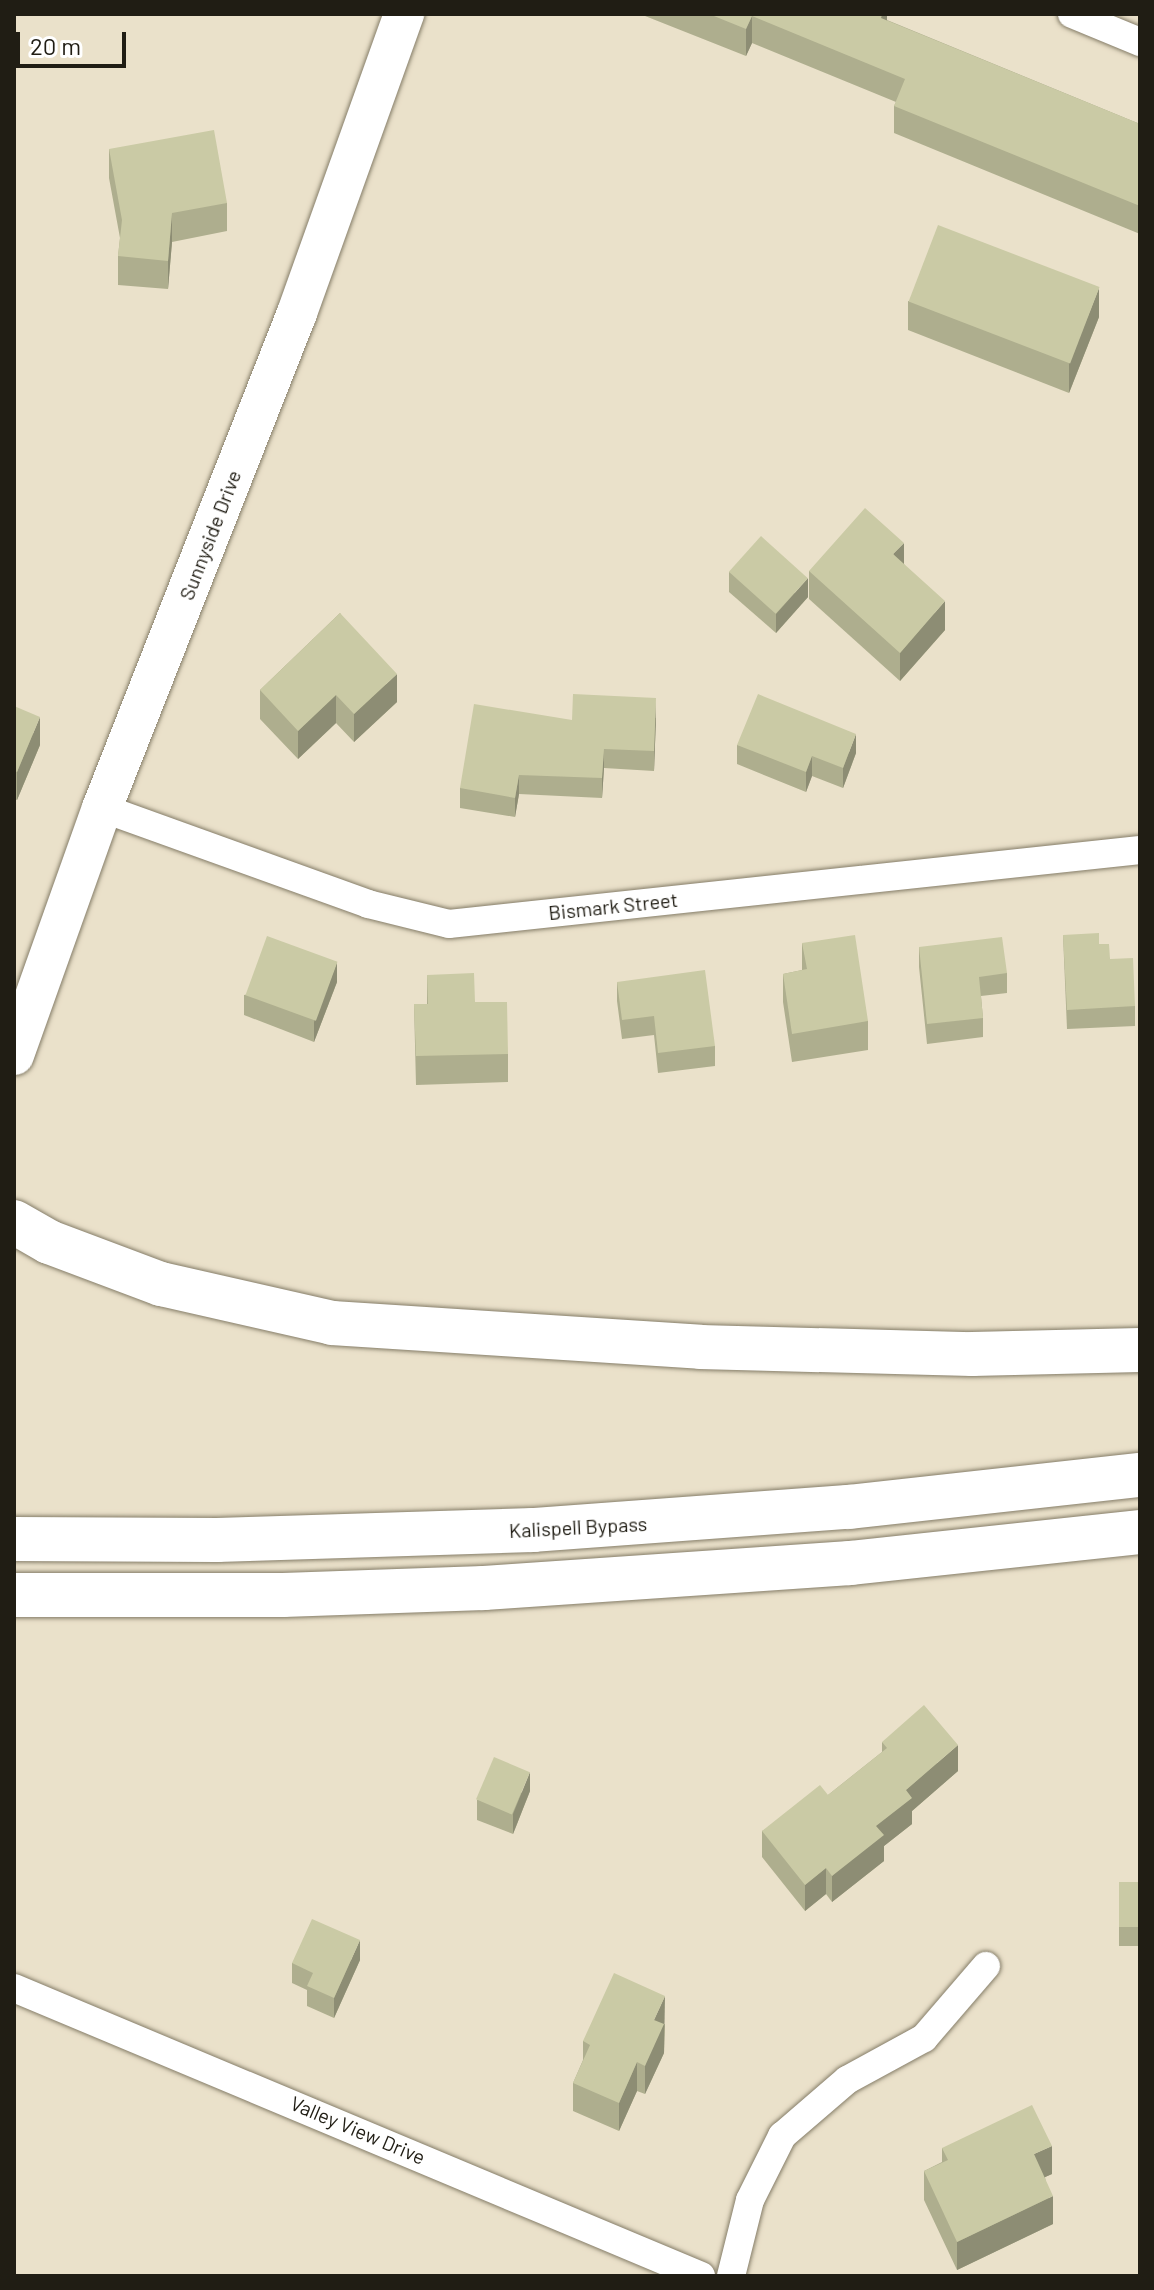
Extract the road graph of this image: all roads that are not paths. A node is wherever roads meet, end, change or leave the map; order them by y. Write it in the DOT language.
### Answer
graph roads {
  1 [pos="404,14"];
  2 [pos="1072,14"];
  3 [pos="1140,42"];
  4 [pos="102,808"];
  5 [pos="1140,850"];
  6 [pos="14,1055"];
  7 [pos="14,1222"];
  8 [pos="1140,1350"];
  9 [pos="1140,1475"];
  10 [pos="1140,1532"];
  11 [pos="14,1539"];
  12 [pos="14,1595"];
  13 [pos="986,1966"];
  14 [pos="14,1988"];
  15 [pos="701,2276"];
  16 [pos="731,2276"];
  1 -- 4 [label="street, Sunnyside Drive"];
  2 -- 3 [label="street"];
  4 -- 5 [label="street, Bismark Street"];
  4 -- 6 [label="street, Sunnyside Drive"];
  7 -- 8 [label="highway"];
  9 -- 11 [label="highway, Kalispell Bypass"];
  10 -- 12 [label="highway"];
  13 -- 16 [label="street"];
  14 -- 15 [label="street, Valley View Drive"];
}
